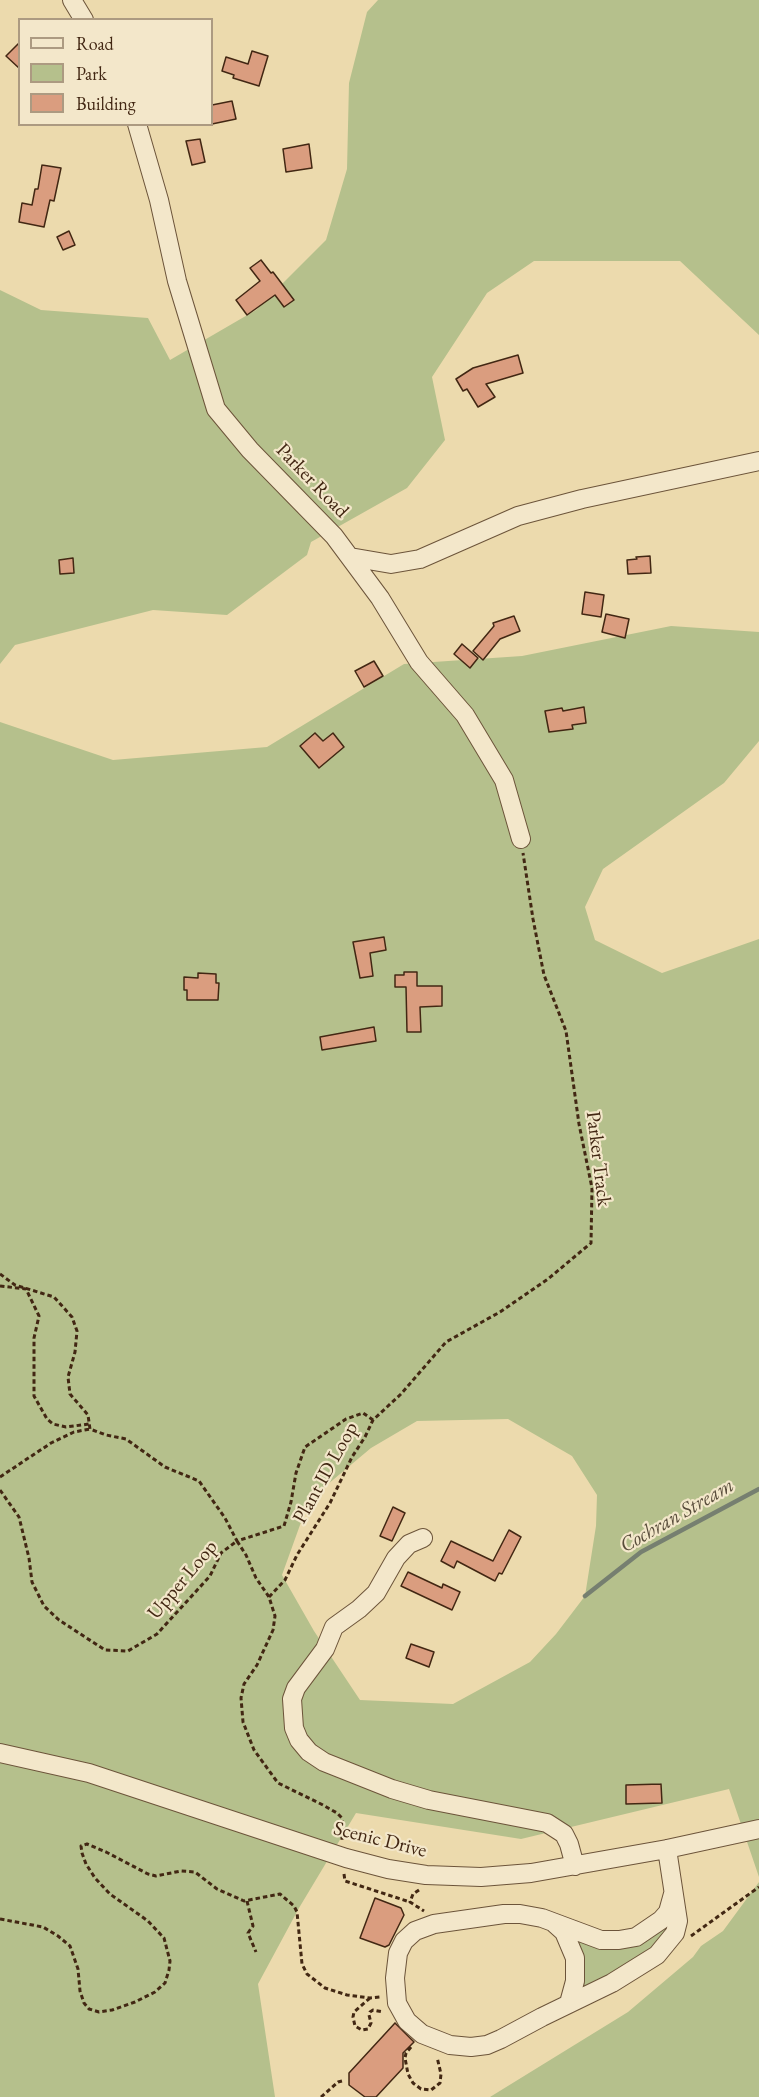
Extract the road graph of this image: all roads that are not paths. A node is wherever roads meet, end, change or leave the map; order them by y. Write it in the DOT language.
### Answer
graph roads {
  1 [pos="72,0"];
  2 [pos="83,18"];
  3 [pos="138,126"];
  4 [pos="759,461"];
  5 [pos="350,557"];
  6 [pos="521,839"];
  7 [pos="423,1538"];
  8 [pos="0,1752"];
  9 [pos="759,1829"];
  10 [pos="667,1849"];
  11 [pos="575,1866"];
  12 [pos="673,1894"];
  13 [pos="553,1922"];
  14 [pos="569,2003"];
  1 -- 2 [label="street"];
  3 -- 5 [label="street, Parker Road"];
  4 -- 5 [label="street"];
  5 -- 6 [label="street, Parker Road"];
  7 -- 11 [label="street"];
  8 -- 11 [label="street, Scenic Drive"];
  9 -- 10 [label="street, Scenic Drive"];
  10 -- 11 [label="street, Scenic Drive"];
  10 -- 12 [label="street"];
  12 -- 13 [label="street"];
  12 -- 14 [label="street"];
  13 -- 14 [label="street"];
  13 -- 14 [label="street"];
}
